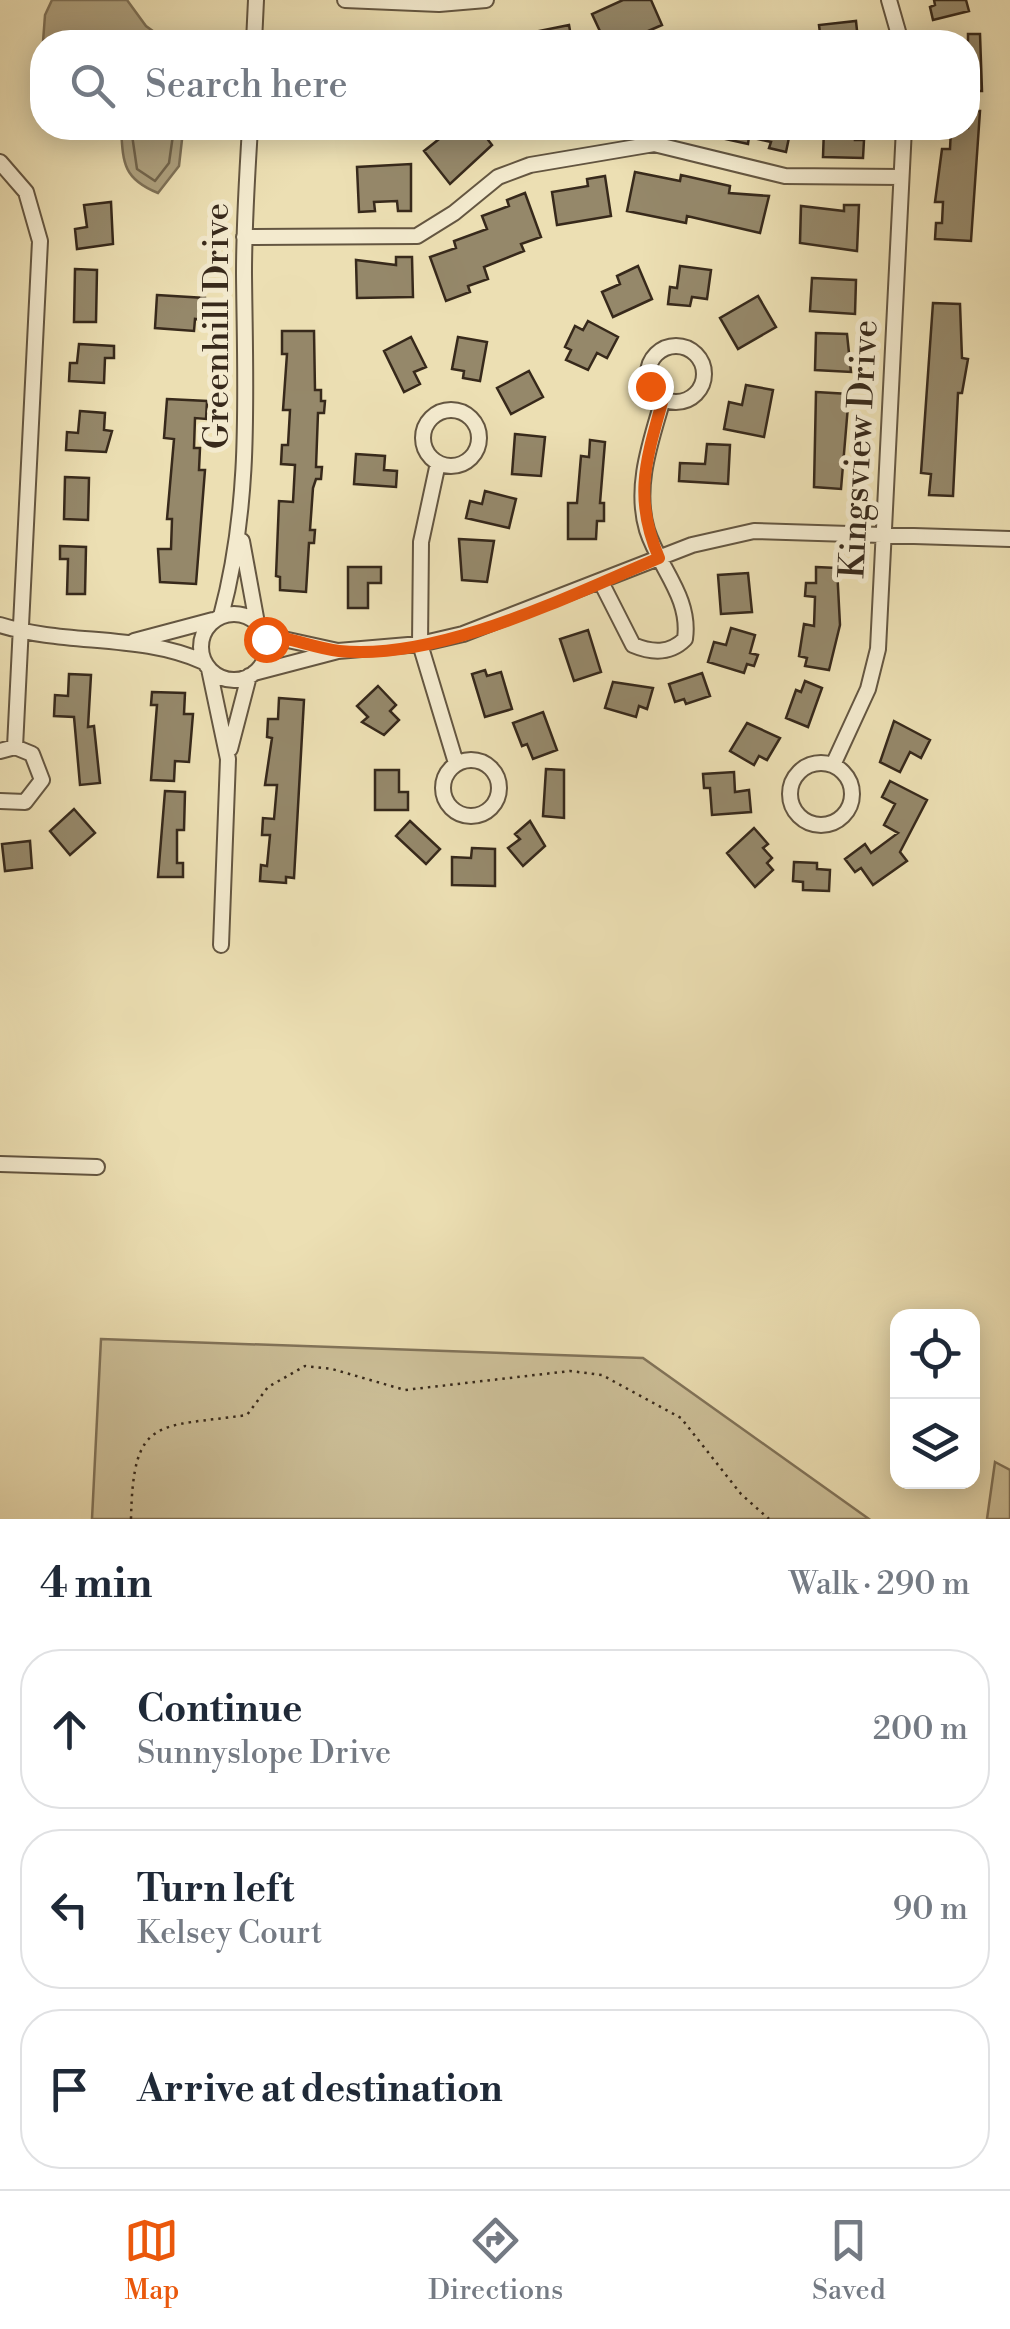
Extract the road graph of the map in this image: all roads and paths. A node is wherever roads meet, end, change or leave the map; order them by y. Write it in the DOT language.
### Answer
graph roads {
  1 [pos="256,0"];
  2 [pos="345,0"];
  3 [pos="486,0"];
  4 [pos="890,0"];
  5 [pos="255,30"];
  6 [pos="898,30"];
  7 [pos="249,140"];
  8 [pos="903,140"];
  9 [pos="0,162"];
  10 [pos="901,177"];
  11 [pos="244,238"];
  12 [pos="663,399"];
  13 [pos="438,463"];
  14 [pos="241,525"];
  15 [pos="884,533"];
  16 [pos="1010,539"];
  17 [pos="659,558"];
  18 [pos="601,582"];
  19 [pos="217,618"];
  20 [pos="0,625"];
  21 [pos="261,629"];
  22 [pos="22,632"];
  23 [pos="134,641"];
  24 [pos="420,644"];
  25 [pos="338,651"];
  26 [pos="207,665"];
  27 [pos="252,675"];
  28 [pos="8,749"];
  29 [pos="228,759"];
  30 [pos="456,763"];
  31 [pos="833,765"];
  32 [pos="0,800"];
  33 [pos="221,946"];
  34 [pos="0,1164"];
  35 [pos="98,1167"];
  36 [pos="132,1519"];
  37 [pos="770,1519"];
  1 -- 5 [label="street"];
  2 -- 3 [label="street"];
  4 -- 6 [label="street"];
  7 -- 11 [label="street, Greenhill Drive"];
  8 -- 10 [label="street, Kingsview Drive"];
  9 -- 22 [label="street"];
  10 -- 11 [label="street"];
  10 -- 15 [label="street, Kingsview Drive"];
  11 -- 14 [label="street, Greenhill Drive"];
  12 -- 12 [label="street"];
  12 -- 17 [label="street"];
  13 -- 13 [label="street"];
  13 -- 24 [label="street"];
  14 -- 19 [label="street, Greenhill Drive"];
  14 -- 21 [label="street, Greenhill Drive"];
  15 -- 16 [label="street"];
  15 -- 17 [label="street"];
  15 -- 31 [label="street, Kingsview Drive"];
  17 -- 18 [label="street"];
  17 -- 18 [label="street"];
  18 -- 24 [label="street"];
  19 -- 21 [label="street"];
  19 -- 23 [label="street"];
  19 -- 26 [label="street"];
  20 -- 22 [label="street"];
  21 -- 25 [label="street"];
  21 -- 27 [label="street"];
  22 -- 23 [label="street"];
  22 -- 28 [label="street"];
  23 -- 26 [label="street"];
  24 -- 25 [label="street"];
  24 -- 30 [label="street"];
  25 -- 27 [label="street"];
  26 -- 27 [label="street"];
  26 -- 29 [label="street"];
  27 -- 29 [label="street"];
  28 -- 32 [label="street"];
  29 -- 33 [label="street"];
  30 -- 30 [label="street"];
  31 -- 31 [label="street"];
  34 -- 35 [label="street"];
  36 -- 37 [label="path"];
}
